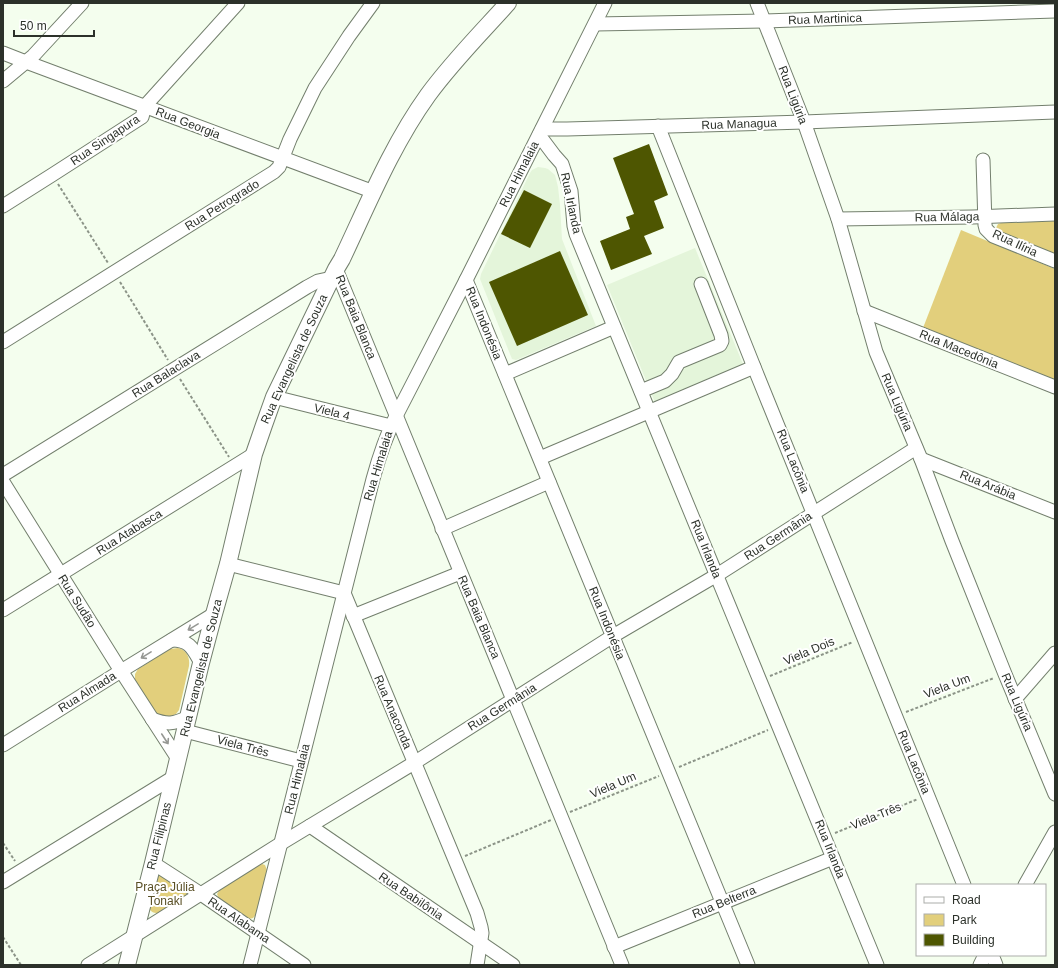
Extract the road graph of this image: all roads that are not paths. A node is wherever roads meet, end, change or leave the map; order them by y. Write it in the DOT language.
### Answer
graph roads {
  1 [pos="82,3"];
  2 [pos="238,3"];
  3 [pos="373,3"];
  4 [pos="508,3"];
  5 [pos="605,3"];
  6 [pos="757,3"];
  7 [pos="1055,11"];
  8 [pos="765,21"];
  9 [pos="595,24"];
  10 [pos="3,53"];
  11 [pos="26,62"];
  12 [pos="3,82"];
  13 [pos="145,106"];
  14 [pos="1055,112"];
  15 [pos="804,122"];
  16 [pos="658,126"];
  17 [pos="541,132"];
  18 [pos="282,158"];
  19 [pos="984,160"];
  20 [pos="374,192"];
  21 [pos="3,206"];
  22 [pos="1055,214"];
  23 [pos="984,216"];
  24 [pos="838,219"];
  25 [pos="1055,261"];
  26 [pos="334,274"];
  27 [pos="466,280"];
  28 [pos="701,284"];
  29 [pos="864,311"];
  30 [pos="614,327"];
  31 [pos="3,342"];
  32 [pos="754,367"];
  33 [pos="505,374"];
  34 [pos="1055,387"];
  35 [pos="641,391"];
  36 [pos="274,397"];
  37 [pos="649,412"];
  38 [pos="393,421"];
  39 [pos="919,453"];
  40 [pos="254,454"];
  41 [pos="540,458"];
  42 [pos="3,475"];
  43 [pos="3,482"];
  44 [pos="549,482"];
  45 [pos="1055,512"];
  46 [pos="814,513"];
  47 [pos="442,529"];
  48 [pos="228,564"];
  49 [pos="460,573"];
  50 [pos="61,575"];
  51 [pos="717,575"];
  52 [pos="344,593"];
  53 [pos="3,610"];
  54 [pos="214,614"];
  55 [pos="353,616"];
  56 [pos="613,636"];
  57 [pos="172,640"];
  58 [pos="1055,653"];
  59 [pos="202,663"];
  60 [pos="121,671"];
  61 [pos="1015,699"];
  62 [pos="514,700"];
  63 [pos="152,719"];
  64 [pos="187,724"];
  65 [pos="3,745"];
  66 [pos="178,759"];
  67 [pos="301,761"];
  68 [pos="414,763"];
  69 [pos="174,777"];
  70 [pos="149,793"];
  71 [pos="1055,794"];
  72 [pos="167,804"];
  73 [pos="310,826"];
  74 [pos="1055,832"];
  75 [pos="280,844"];
  76 [pos="833,858"];
  77 [pos="153,863"];
  78 [pos="3,882"];
  79 [pos="964,884"];
  80 [pos="1026,884"];
  81 [pos="201,894"];
  82 [pos="722,902"];
  83 [pos="258,933"];
  84 [pos="134,936"];
  85 [pos="480,943"];
  86 [pos="614,947"];
  87 [pos="984,956"];
  88 [pos="88,965"];
  89 [pos="127,965"];
  90 [pos="250,965"];
  91 [pos="304,965"];
  92 [pos="477,965"];
  93 [pos="513,965"];
  94 [pos="622,965"];
  95 [pos="748,965"];
  96 [pos="878,965"];
  97 [pos="980,965"];
  1 -- 11 [label="street"];
  2 -- 13 [label="street, Rua Singapura"];
  3 -- 18 [label="street, Rua Petrogrado"];
  4 -- 20 [label="main road, Rua Evangelista de Souza"];
  5 -- 9 [label="street, Rua Himalaia"];
  6 -- 8 [label="street, Rua Ligúria"];
  7 -- 8 [label="street, Rua Martinica"];
  8 -- 9 [label="street, Rua Martinica"];
  8 -- 15 [label="street, Rua Ligúria"];
  9 -- 17 [label="street, Rua Himalaia"];
  10 -- 11 [label="street, Rua Georgia"];
  11 -- 12 [label="street"];
  11 -- 13 [label="street, Rua Georgia"];
  13 -- 18 [label="street, Rua Georgia"];
  13 -- 21 [label="street, Rua Singapura"];
  14 -- 15 [label="street, Rua Managua"];
  15 -- 16 [label="street, Rua Managua"];
  15 -- 24 [label="street, Rua Ligúria"];
  16 -- 17 [label="street, Rua Managua"];
  16 -- 32 [label="street, Rua Lacônia"];
  17 -- 27 [label="street, Rua Himalaia"];
  17 -- 30 [label="street, Rua Irlanda"];
  18 -- 20 [label="street, Rua Georgia"];
  18 -- 31 [label="street, Rua Petrogrado"];
  19 -- 23 [label="street"];
  20 -- 26 [label="main road, Rua Evangelista de Souza"];
  22 -- 23 [label="street, Rua Málaga"];
  23 -- 24 [label="street, Rua Málaga"];
  23 -- 25 [label="street, Rua Ilíria"];
  24 -- 29 [label="street, Rua Ligúria"];
  26 -- 36 [label="main road, Rua Evangelista de Souza"];
  26 -- 38 [label="street, Rua Baia Blanca"];
  26 -- 42 [label="street, Rua Balaclava"];
  27 -- 33 [label="street, Rua Indonésia"];
  27 -- 38 [label="street, Rua Himalaia"];
  28 -- 35 [label="street"];
  29 -- 34 [label="street, Rua Macedônia"];
  29 -- 39 [label="street, Rua Ligúria"];
  30 -- 33 [label="street"];
  30 -- 35 [label="street, Rua Irlanda"];
  32 -- 37 [label="street"];
  32 -- 46 [label="street, Rua Lacônia"];
  33 -- 41 [label="street, Rua Indonésia"];
  35 -- 37 [label="street, Rua Irlanda"];
  36 -- 38 [label="street, Viela 4"];
  36 -- 40 [label="main road, Rua Evangelista de Souza"];
  37 -- 41 [label="street"];
  37 -- 51 [label="street, Rua Irlanda"];
  38 -- 47 [label="street, Rua Baia Blanca"];
  38 -- 52 [label="street, Rua Himalaia"];
  39 -- 45 [label="street, Rua Arábia"];
  39 -- 46 [label="street, Rua Germânia"];
  39 -- 61 [label="street, Rua Ligúria"];
  40 -- 48 [label="main road, Rua Evangelista de Souza"];
  40 -- 50 [label="street, Rua Atabasca"];
  41 -- 44 [label="street, Rua Indonésia"];
  43 -- 50 [label="street, Rua Sudão"];
  44 -- 47 [label="street"];
  44 -- 56 [label="street, Rua Indonésia"];
  46 -- 51 [label="street, Rua Germânia"];
  46 -- 79 [label="street, Rua Lacônia"];
  47 -- 49 [label="street, Rua Baia Blanca"];
  48 -- 52 [label="street"];
  48 -- 54 [label="main road, Rua Evangelista de Souza"];
  49 -- 55 [label="street"];
  49 -- 62 [label="street, Rua Baia Blanca"];
  50 -- 53 [label="street, Rua Atabasca"];
  50 -- 60 [label="street, Rua Sudão"];
  51 -- 56 [label="street, Rua Germânia"];
  51 -- 76 [label="street, Rua Irlanda"];
  52 -- 55 [label="street, Rua Anaconda"];
  52 -- 67 [label="street, Rua Himalaia"];
  54 -- 57 [label="street, Rua Almada, one-way"];
  54 -- 59 [label="main road, Rua Evangelista de Souza"];
  55 -- 68 [label="street, Rua Anaconda"];
  56 -- 62 [label="street, Rua Germânia"];
  56 -- 82 [label="street, Rua Indonésia"];
  57 -- 59 [label="street"];
  57 -- 60 [label="street, Rua Almada, one-way"];
  58 -- 61 [label="street"];
  59 -- 64 [label="main road, Rua Evangelista de Souza"];
  60 -- 63 [label="street, Rua Sudão"];
  60 -- 65 [label="street, Rua Almada"];
  61 -- 71 [label="street, Rua Ligúria"];
  62 -- 68 [label="street, Rua Germânia"];
  62 -- 86 [label="street, Rua Baia Blanca"];
  63 -- 64 [label="street"];
  63 -- 66 [label="street, Rua Sudão, one-way"];
  64 -- 66 [label="main road, Rua Evangelista de Souza"];
  64 -- 67 [label="street, Viela Três"];
  66 -- 69 [label="main road, Rua Evangelista de Souza"];
  67 -- 75 [label="street, Rua Himalaia"];
  68 -- 73 [label="street, Rua Germânia"];
  68 -- 85 [label="street, Rua Anaconda"];
  69 -- 70 [label="street"];
  69 -- 72 [label="main road, Rua Filipinas"];
  70 -- 72 [label="street"];
  70 -- 78 [label="street"];
  72 -- 77 [label="main road, Rua Filipinas"];
  73 -- 75 [label="street, Rua Germânia"];
  73 -- 85 [label="street, Rua Babilônia"];
  74 -- 80 [label="street"];
  75 -- 81 [label="street, Rua Germânia"];
  75 -- 83 [label="street, Rua Himalaia"];
  76 -- 82 [label="street, Rua Belterra"];
  76 -- 96 [label="street, Rua Irlanda"];
  77 -- 81 [label="street, Rua Alabama"];
  77 -- 84 [label="main road, Rua Filipinas"];
  81 -- 83 [label="street, Rua Alabama"];
  81 -- 84 [label="street, Rua Germânia"];
  82 -- 86 [label="street, Rua Belterra"];
  82 -- 95 [label="street, Rua Indonésia"];
  83 -- 90 [label="street, Rua Himalaia"];
  83 -- 91 [label="street, Rua Alabama"];
  84 -- 88 [label="street, Rua Germânia"];
  84 -- 89 [label="main road, Rua Filipinas"];
  85 -- 92 [label="street, Rua Anaconda"];
  85 -- 93 [label="street, Rua Babilônia"];
  86 -- 94 [label="street, Rua Baia Blanca"];
  87 -- 97 [label="street"];
}
